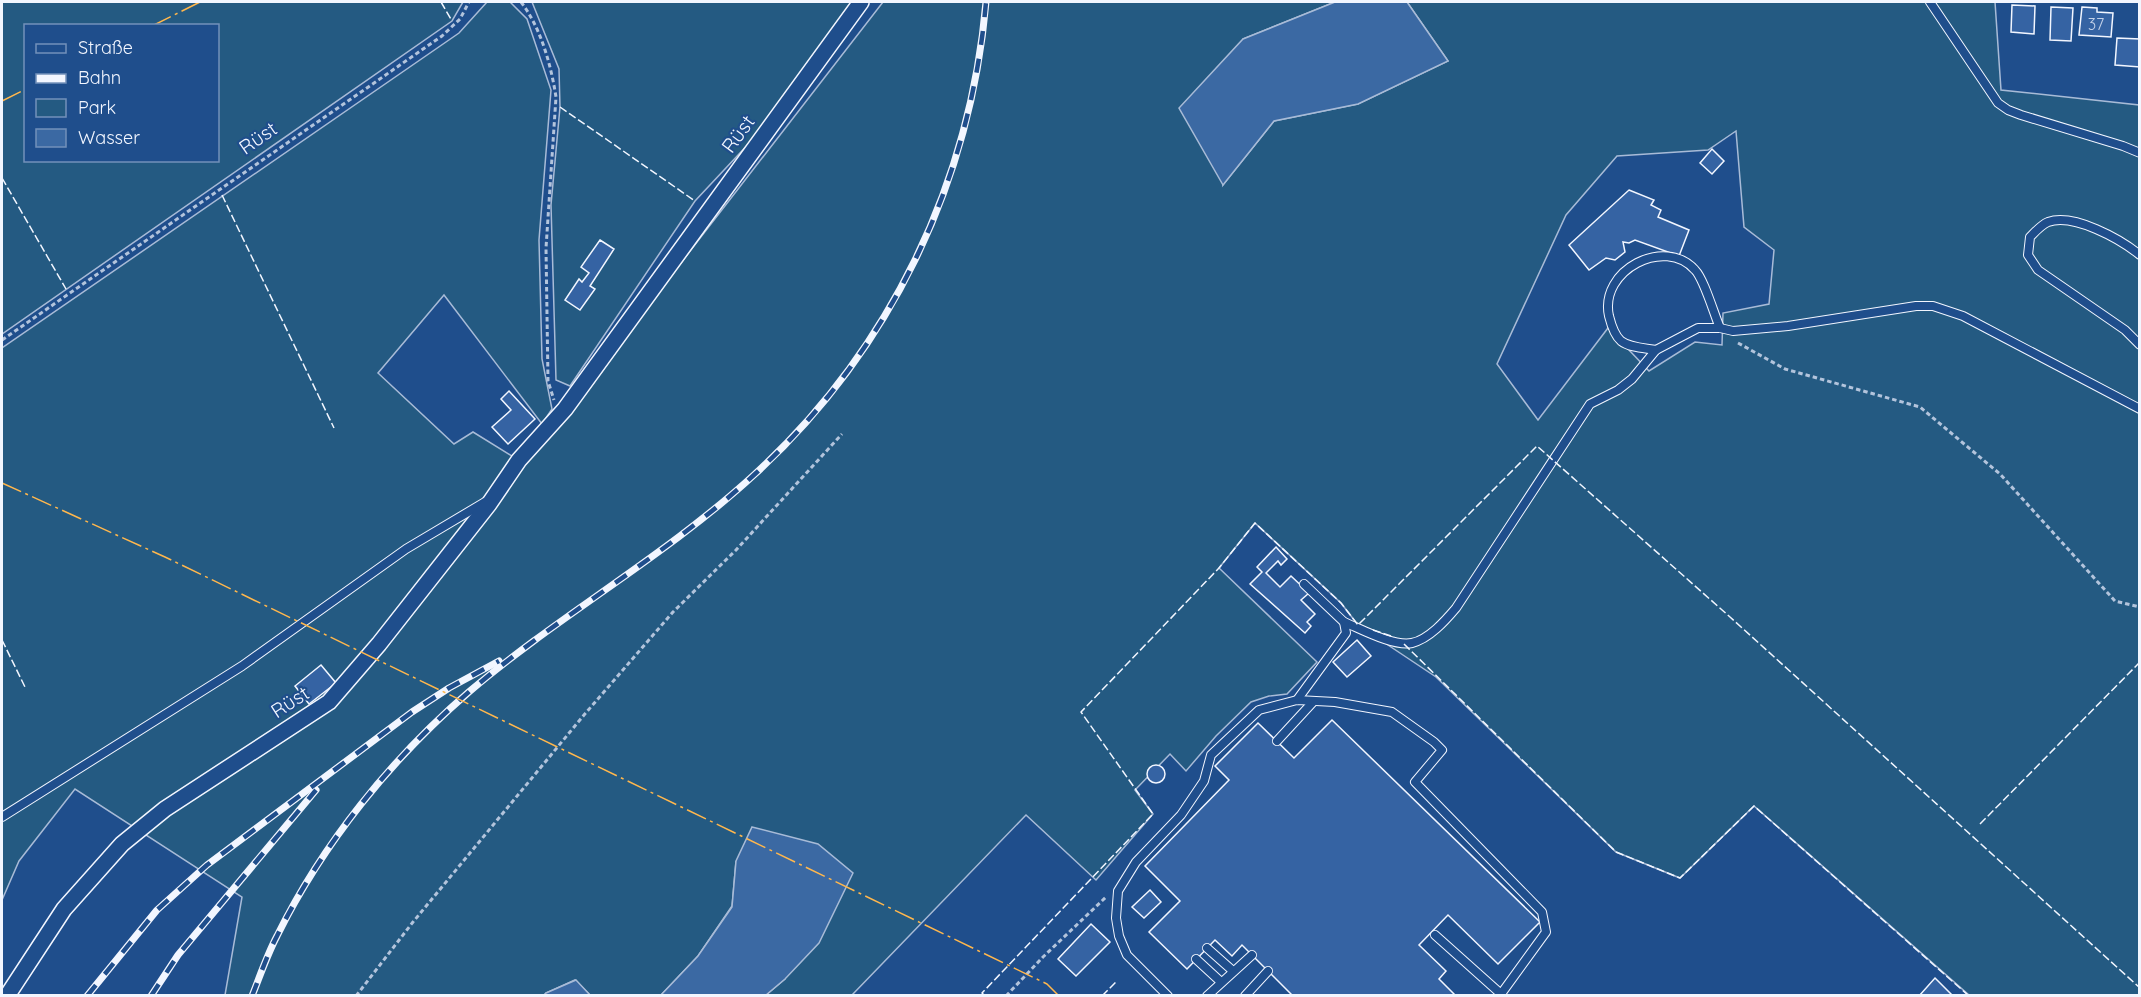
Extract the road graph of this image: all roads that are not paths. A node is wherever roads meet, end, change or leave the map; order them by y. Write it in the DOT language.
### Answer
graph roads {
  1 [pos="861,2"];
  2 [pos="1930,2"];
  3 [pos="2139,153"];
  4 [pos="2139,255"];
  5 [pos="1720,328"];
  6 [pos="2139,345"];
  7 [pos="1656,350"];
  8 [pos="2139,409"];
  9 [pos="495,496"];
  10 [pos="1304,584"];
  11 [pos="1344,622"];
  12 [pos="1298,700"];
  13 [pos="1313,702"];
  14 [pos="1277,741"];
  15 [pos="2,817"];
  16 [pos="1436,935"];
  17 [pos="1207,948"];
  18 [pos="1252,955"];
  19 [pos="1197,959"];
  20 [pos="1233,971"];
  21 [pos="1268,971"];
  22 [pos="1221,982"];
  23 [pos="1501,995"];
  24 [pos="7,996"];
  25 [pos="1168,996"];
  26 [pos="1208,996"];
  27 [pos="1245,996"];
  1 -- 9 [label="street, Rüst"];
  2 -- 3 [label="lane"];
  4 -- 6 [label="lane"];
  5 -- 7 [label="lane"];
  5 -- 7 [label="lane"];
  5 -- 8 [label="lane"];
  7 -- 11 [label="lane"];
  9 -- 15 [label="lane"];
  9 -- 24 [label="street, Rüst"];
  10 -- 11 [label="lane"];
  11 -- 12 [label="lane"];
  12 -- 13 [label="lane"];
  12 -- 25 [label="lane"];
  13 -- 14 [label="lane"];
  13 -- 23 [label="lane"];
  16 -- 23 [label="lane"];
  17 -- 20 [label="lane"];
  18 -- 20 [label="lane"];
  19 -- 22 [label="lane"];
  20 -- 22 [label="lane"];
  21 -- 27 [label="lane"];
  22 -- 26 [label="lane"];
}
